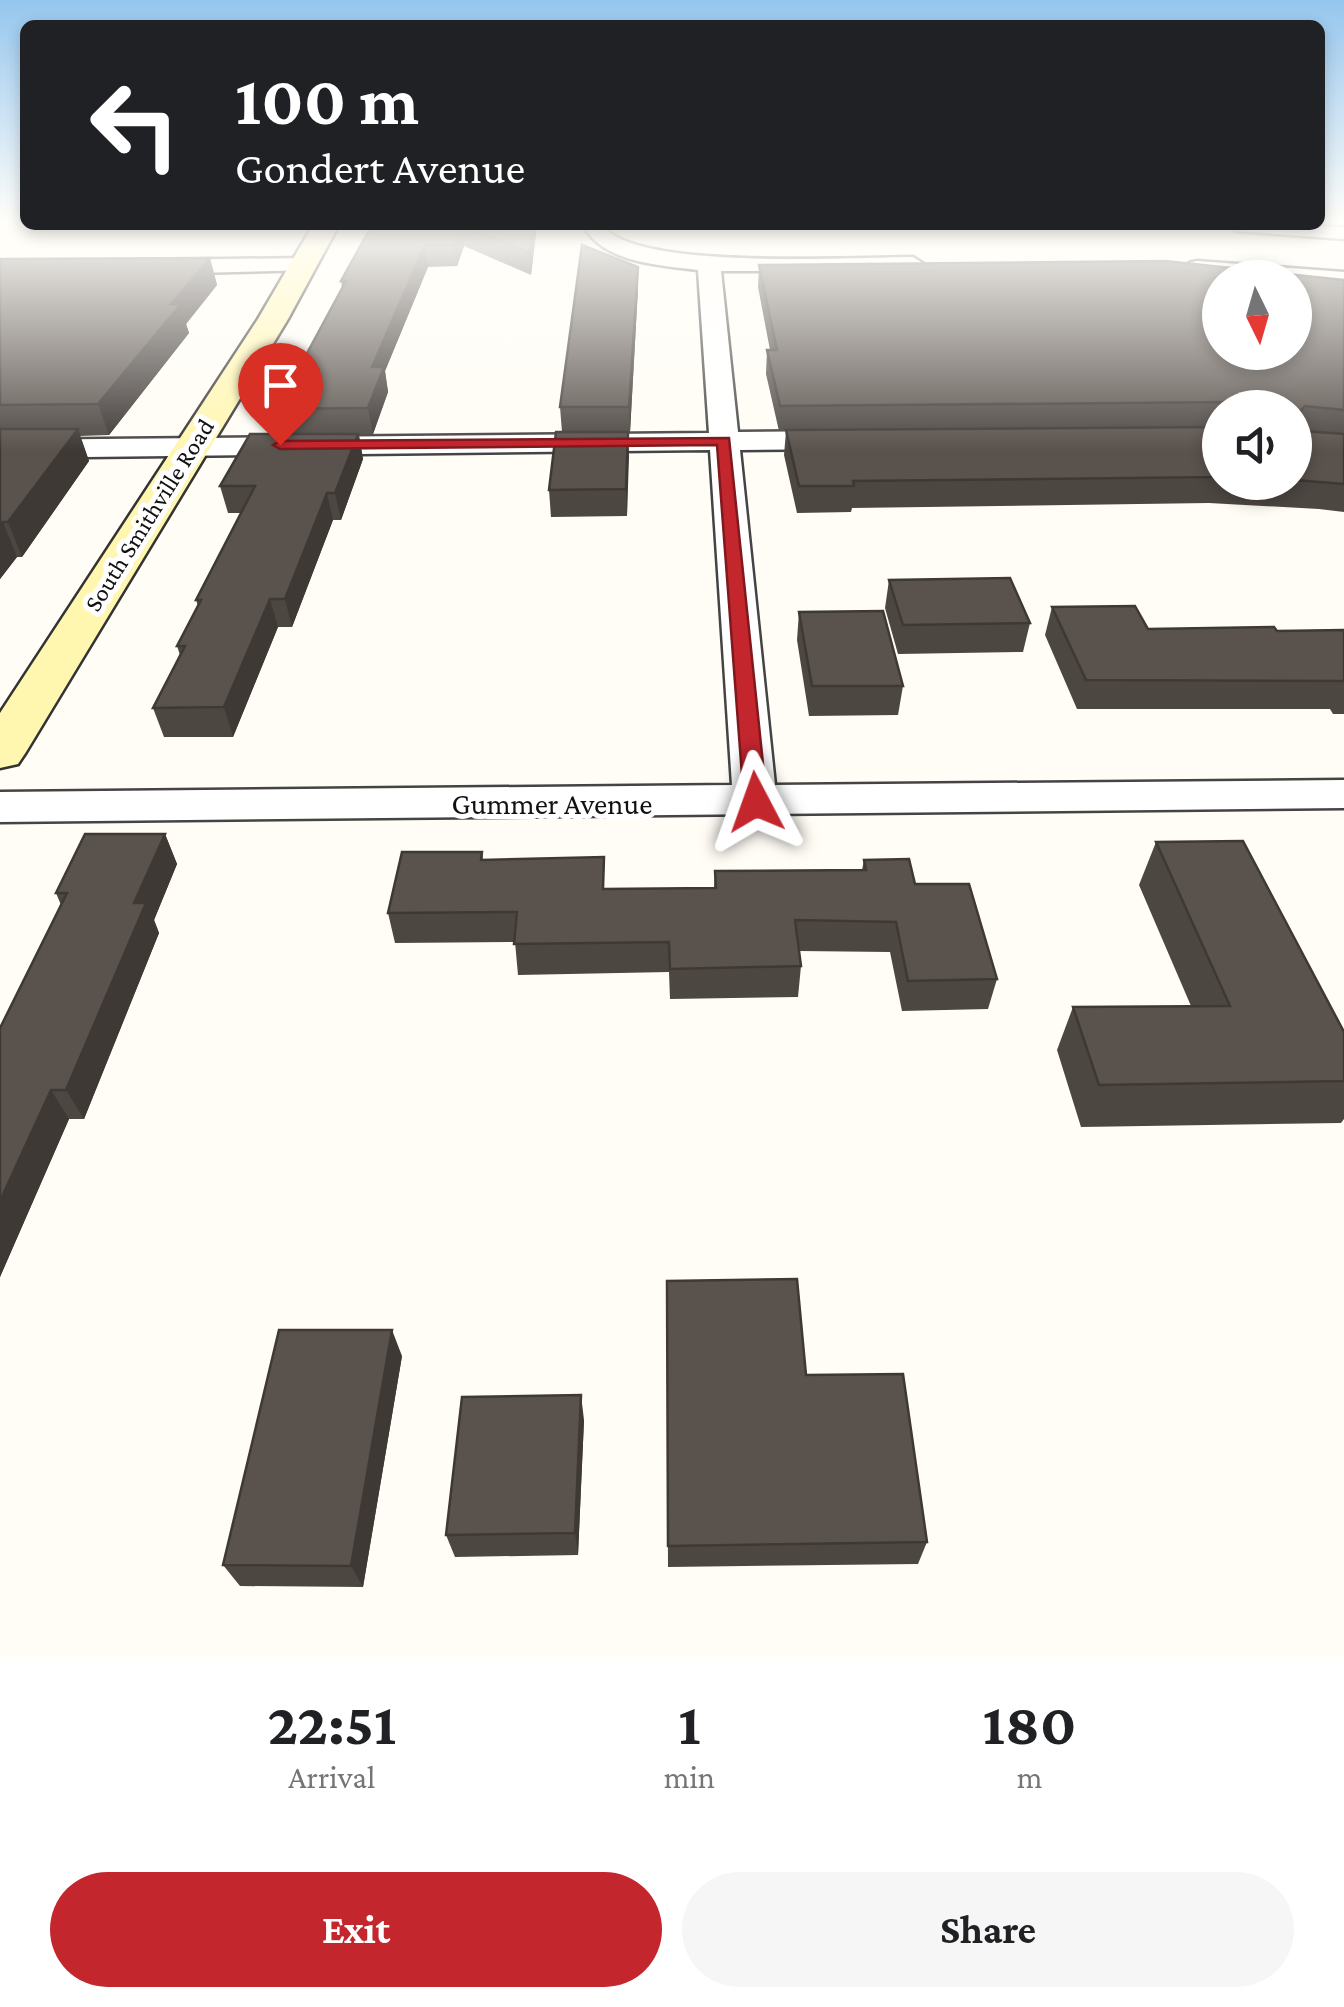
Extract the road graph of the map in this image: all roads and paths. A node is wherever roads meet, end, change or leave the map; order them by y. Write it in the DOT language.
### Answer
graph roads {
  1 [pos="285,296"];
  2 [pos="712,296"];
  3 [pos="883,440"];
  4 [pos="724,441"];
  5 [pos="192,446"];
  6 [pos="0,449"];
  7 [pos="0,752"];
  8 [pos="1344,794"];
  9 [pos="756,802"];
  10 [pos="0,807"];
  1 -- 5 [label="main road, South Smithville Road"];
  2 -- 4 [label="street"];
  3 -- 4 [label="street"];
  4 -- 5 [label="street"];
  4 -- 9 [label="street"];
  5 -- 6 [label="street"];
  5 -- 7 [label="main road, South Smithville Road"];
  8 -- 9 [label="street, Gummer Avenue"];
  9 -- 10 [label="street, Gummer Avenue"];
}
